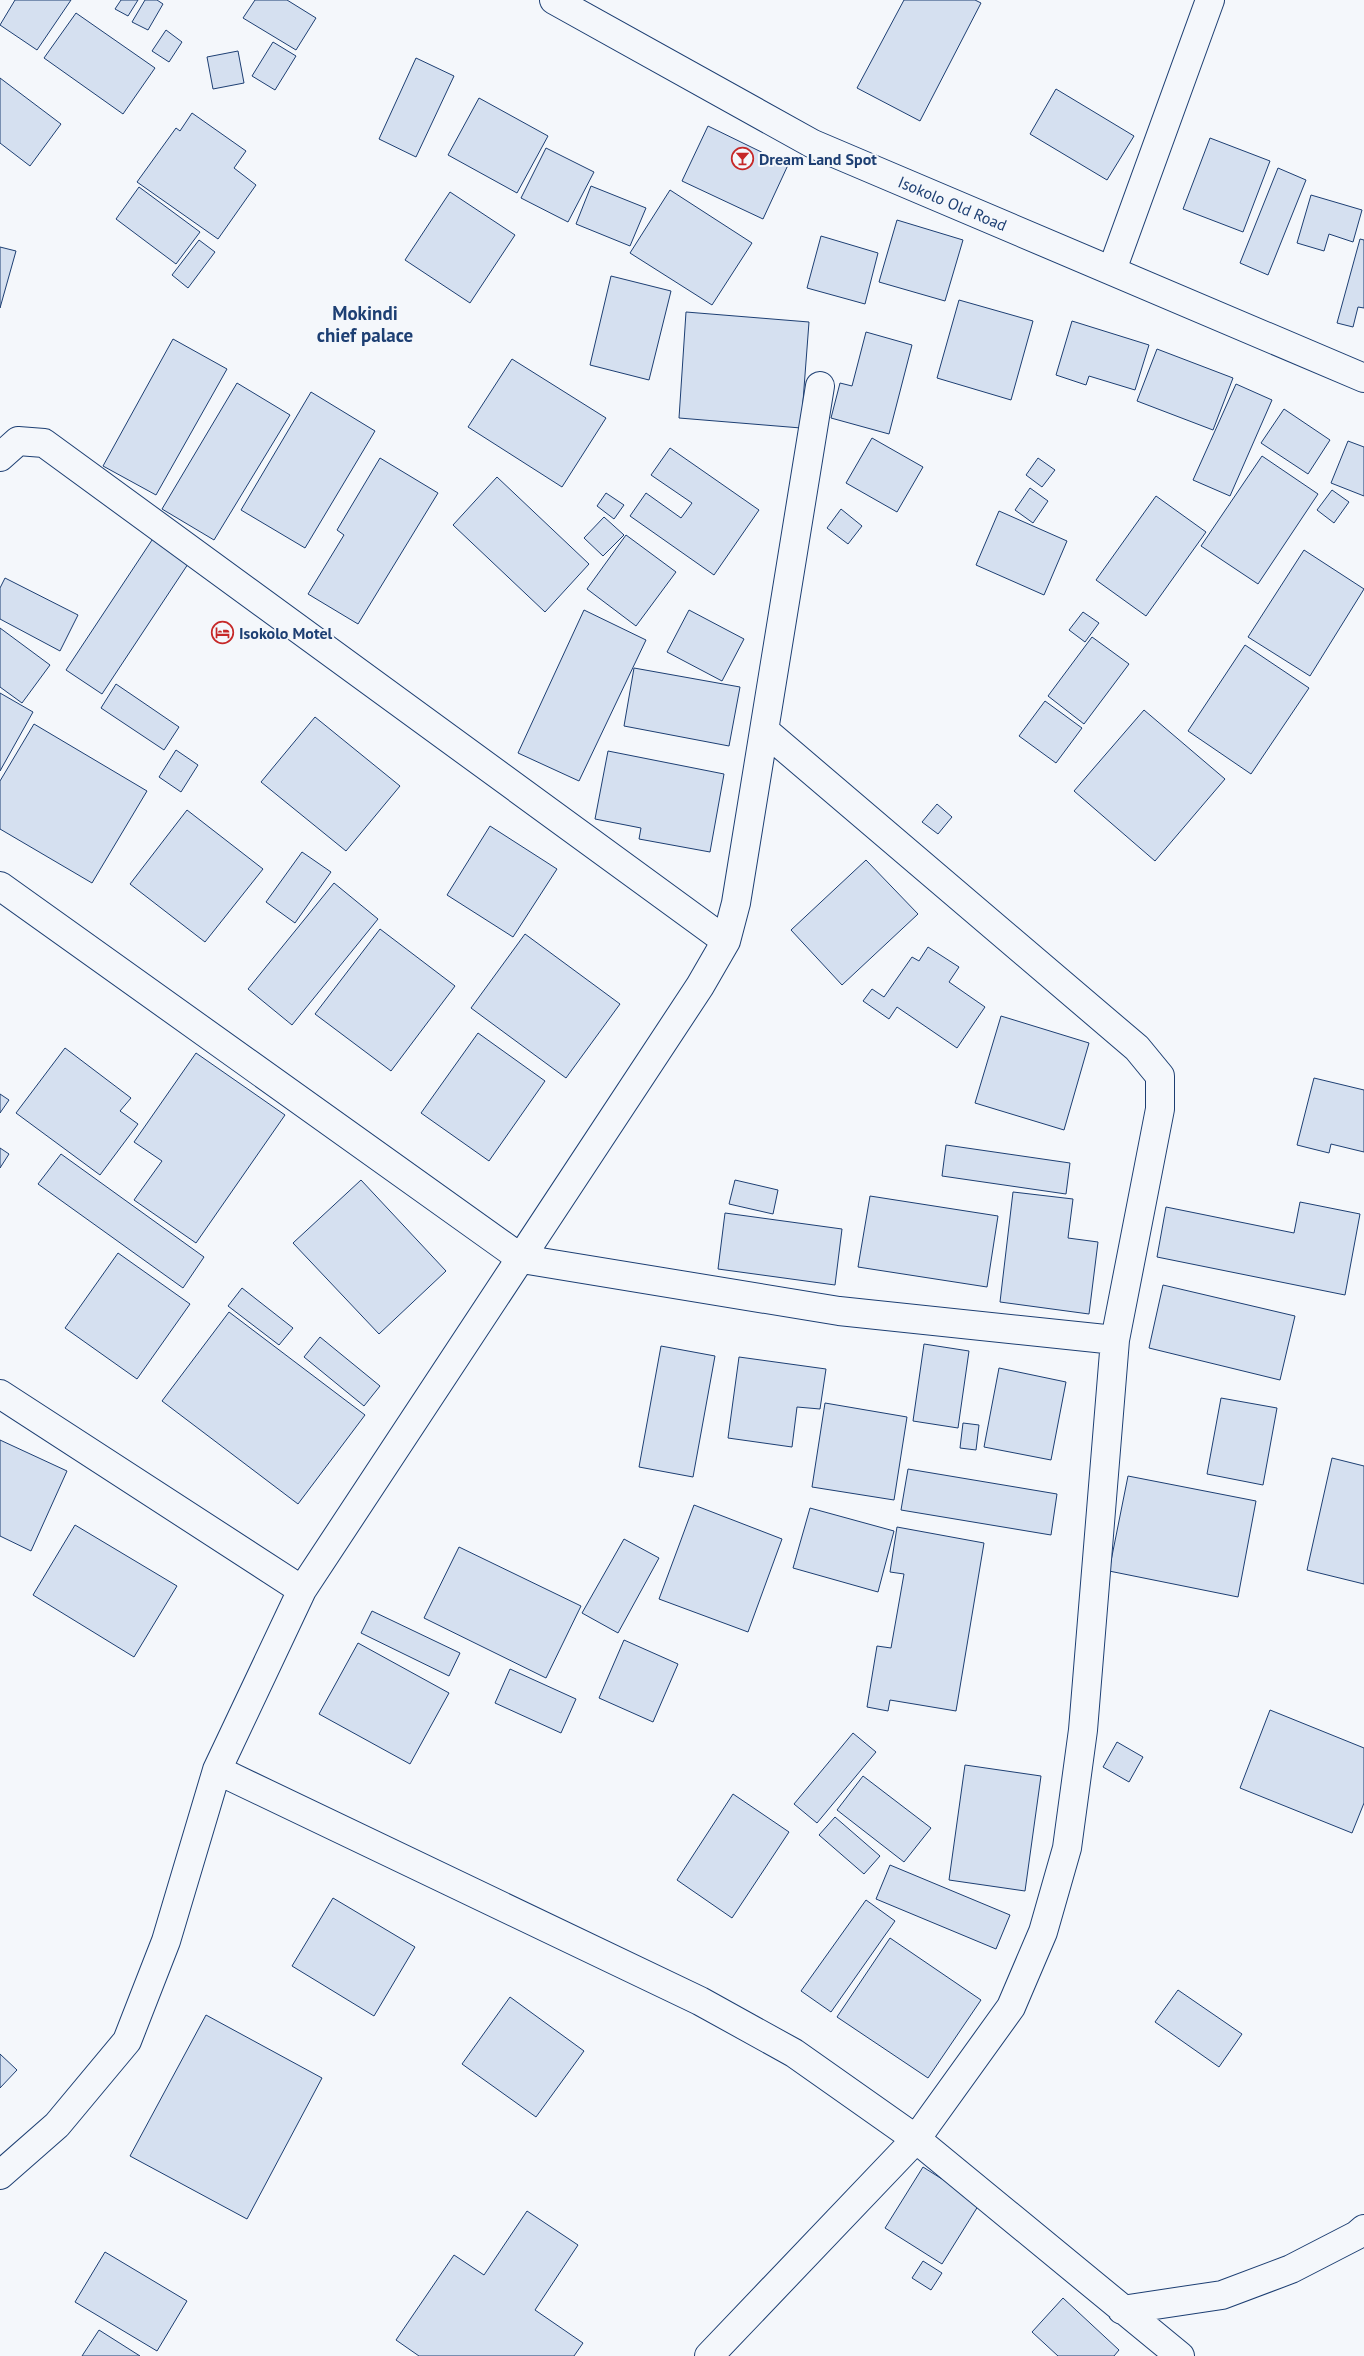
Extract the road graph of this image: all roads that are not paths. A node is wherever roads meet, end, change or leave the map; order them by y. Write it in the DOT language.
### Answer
graph roads {
  1 [pos="554,0"];
  2 [pos="1210,0"];
  3 [pos="1112,270"];
  4 [pos="1364,378"];
  5 [pos="820,386"];
  6 [pos="0,457"];
  7 [pos="765,731"];
  8 [pos="0,886"];
  9 [pos="726,941"];
  10 [pos="522,1259"];
  11 [pos="1115,1340"];
  12 [pos="0,1394"];
  13 [pos="302,1590"];
  14 [pos="217,1770"];
  15 [pos="916,2139"];
  16 [pos="0,2176"];
  17 [pos="1364,2229"];
  18 [pos="1122,2310"];
  19 [pos="709,2356"];
  20 [pos="1180,2356"];
  1 -- 3 [label="street, Isokolo Old Road"];
  2 -- 3 [label="street"];
  3 -- 4 [label="street, Isokolo Old Road"];
  5 -- 7 [label="street"];
  6 -- 9 [label="street"];
  7 -- 9 [label="street"];
  7 -- 11 [label="street"];
  8 -- 10 [label="street"];
  9 -- 10 [label="street"];
  10 -- 11 [label="street"];
  10 -- 13 [label="street"];
  11 -- 15 [label="street"];
  12 -- 13 [label="street"];
  13 -- 14 [label="street"];
  14 -- 15 [label="street"];
  14 -- 16 [label="street"];
  15 -- 18 [label="street"];
  15 -- 19 [label="street"];
  17 -- 18 [label="street"];
  18 -- 20 [label="street"];
}
